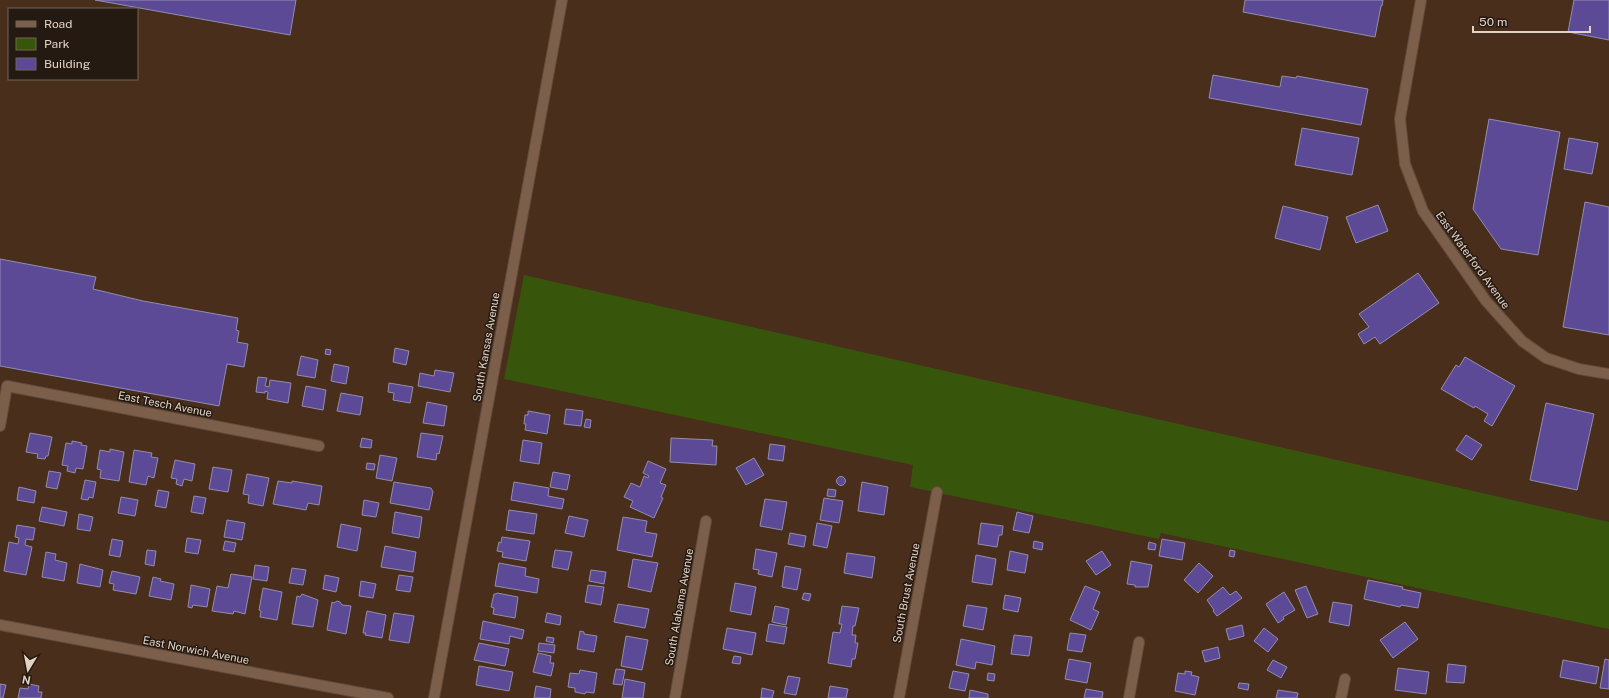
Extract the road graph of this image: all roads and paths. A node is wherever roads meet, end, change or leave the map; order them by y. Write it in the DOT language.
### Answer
graph roads {
  1 [pos="562,0"];
  2 [pos="1421,0"];
  3 [pos="1609,374"];
  4 [pos="0,426"];
  5 [pos="319,446"];
  6 [pos="937,492"];
  7 [pos="706,521"];
  8 [pos="0,625"];
  9 [pos="1139,642"];
  10 [pos="1345,679"];
  11 [pos="388,698"];
  12 [pos="434,698"];
  13 [pos="675,698"];
  14 [pos="898,698"];
  15 [pos="1129,698"];
  16 [pos="1341,698"];
  1 -- 12 [label="street, South Kansas Avenue"];
  2 -- 3 [label="street, East Waterford Avenue"];
  4 -- 5 [label="street, East Tesch Avenue"];
  6 -- 14 [label="street, South Brust Avenue"];
  7 -- 13 [label="street, South Alabama Avenue"];
  8 -- 11 [label="street, East Norwich Avenue"];
  9 -- 15 [label="street"];
  10 -- 16 [label="street"];
}
